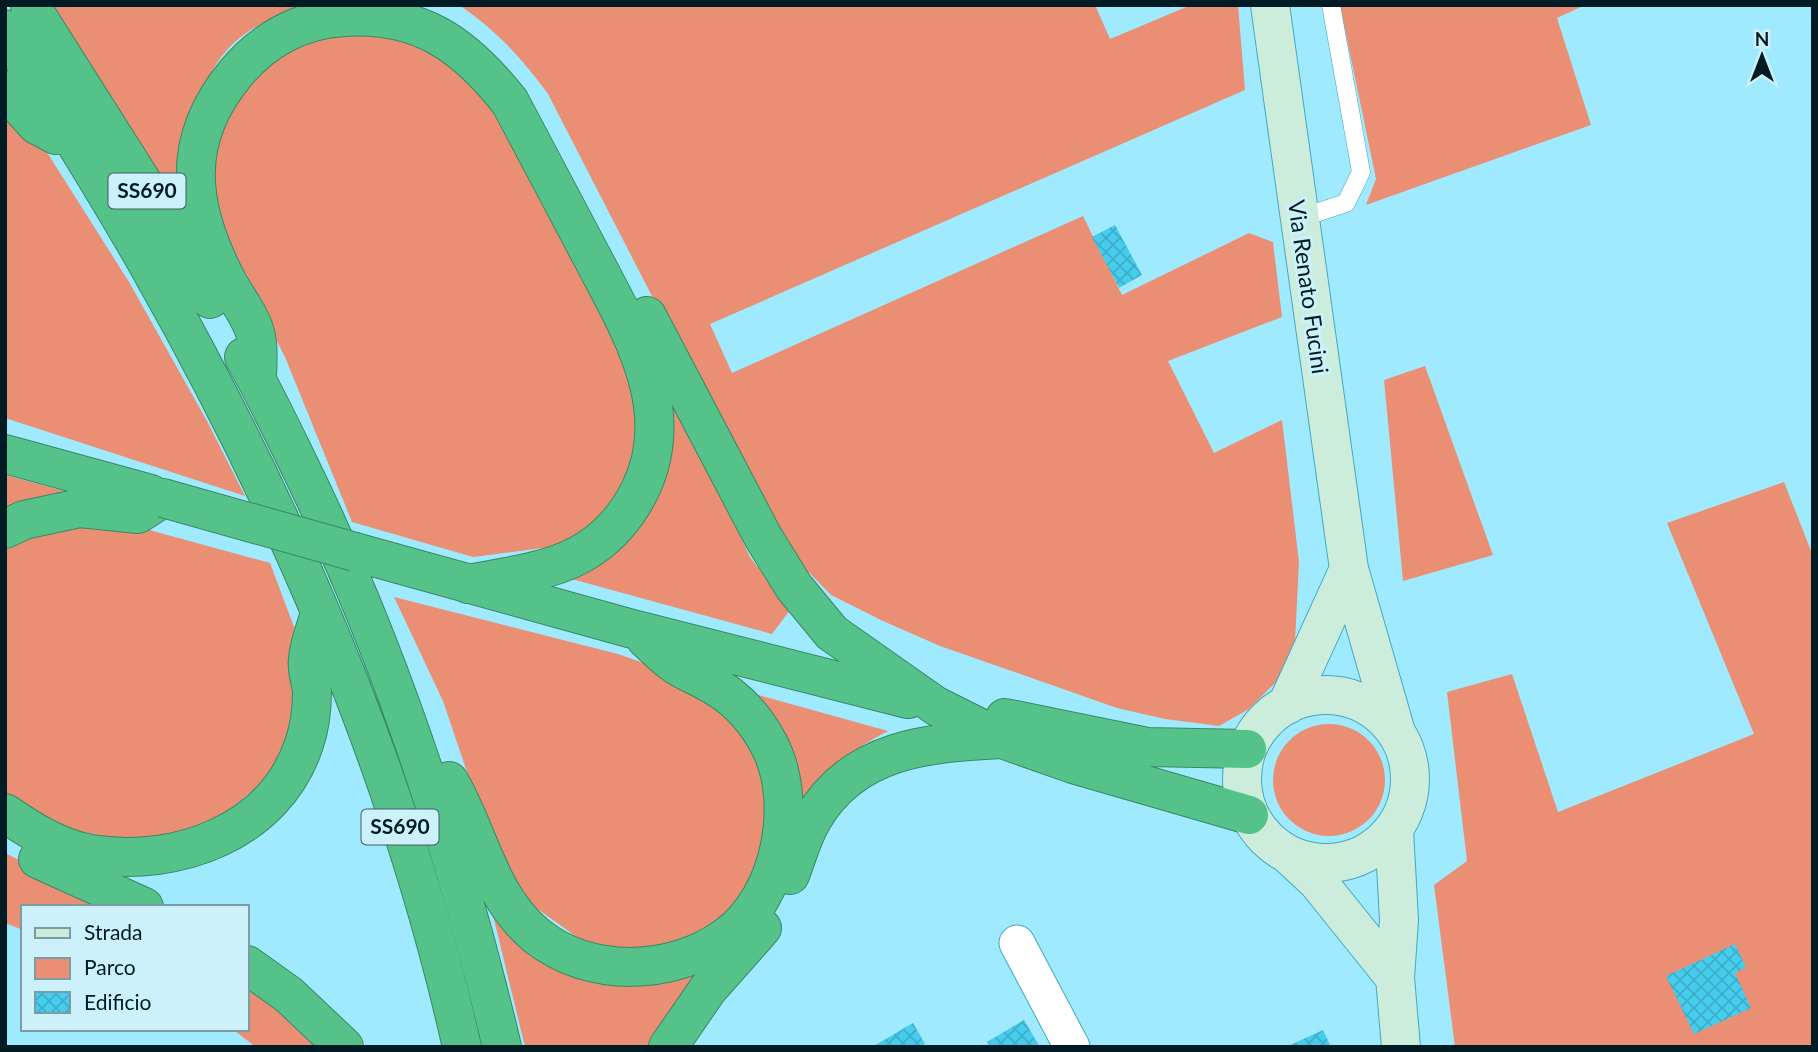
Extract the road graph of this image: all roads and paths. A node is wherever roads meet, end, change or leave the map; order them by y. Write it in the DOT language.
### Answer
graph roads {
  1 [pos="30,5"];
  2 [pos="426,5"];
  3 [pos="1270,5"];
  4 [pos="1331,5"];
  5 [pos="5,29"];
  6 [pos="5,90"];
  7 [pos="76,147"];
  8 [pos="1297,219"];
  9 [pos="257,380"];
  10 [pos="5,454"];
  11 [pos="163,498"];
  12 [pos="5,530"];
  13 [pos="1349,569"];
  14 [pos="468,584"];
  15 [pos="320,613"];
  16 [pos="636,630"];
  17 [pos="1287,705"];
  18 [pos="936,706"];
  19 [pos="1395,729"];
  20 [pos="1002,739"];
  21 [pos="1247,749"];
  22 [pos="420,758"];
  23 [pos="5,813"];
  24 [pos="1249,815"];
  25 [pos="1394,830"];
  26 [pos="5,841"];
  27 [pos="1290,856"];
  28 [pos="140,905"];
  29 [pos="1017,943"];
  30 [pos="248,966"];
  31 [pos="1395,978"];
  32 [pos="344,1047"];
  33 [pos="462,1047"];
  34 [pos="502,1047"];
  35 [pos="668,1047"];
  36 [pos="1072,1047"];
  37 [pos="1401,1047"];
  1 -- 9 [label="highway, SS690"];
  2 -- 18 [label="highway"];
  3 -- 8 [label="street, Via Renato Fucini"];
  4 -- 8 [label="lane"];
  5 -- 7 [label="highway, SS690"];
  6 -- 7 [label="highway"];
  7 -- 15 [label="highway, SS690"];
  8 -- 13 [label="street, Via Renato Fucini"];
  9 -- 14 [label="highway"];
  9 -- 22 [label="highway, SS690"];
  10 -- 11 [label="highway"];
  11 -- 12 [label="highway"];
  11 -- 14 [label="highway, bridge"];
  13 -- 17 [label="street"];
  13 -- 19 [label="street, Via Renato Fucini"];
  14 -- 16 [label="highway"];
  15 -- 23 [label="highway"];
  15 -- 33 [label="highway, SS690"];
  16 -- 18 [label="highway"];
  16 -- 22 [label="highway"];
  17 -- 19 [label="street"];
  17 -- 21 [label="street"];
  18 -- 20 [label="highway"];
  18 -- 21 [label="highway"];
  19 -- 25 [label="street"];
  20 -- 24 [label="highway"];
  20 -- 35 [label="highway"];
  21 -- 24 [label="street"];
  22 -- 34 [label="highway, SS690"];
  24 -- 27 [label="street"];
  25 -- 27 [label="street"];
  25 -- 31 [label="street"];
  26 -- 28 [label="highway"];
  27 -- 31 [label="street"];
  29 -- 36 [label="street"];
  30 -- 32 [label="highway"];
  31 -- 37 [label="street"];
}
